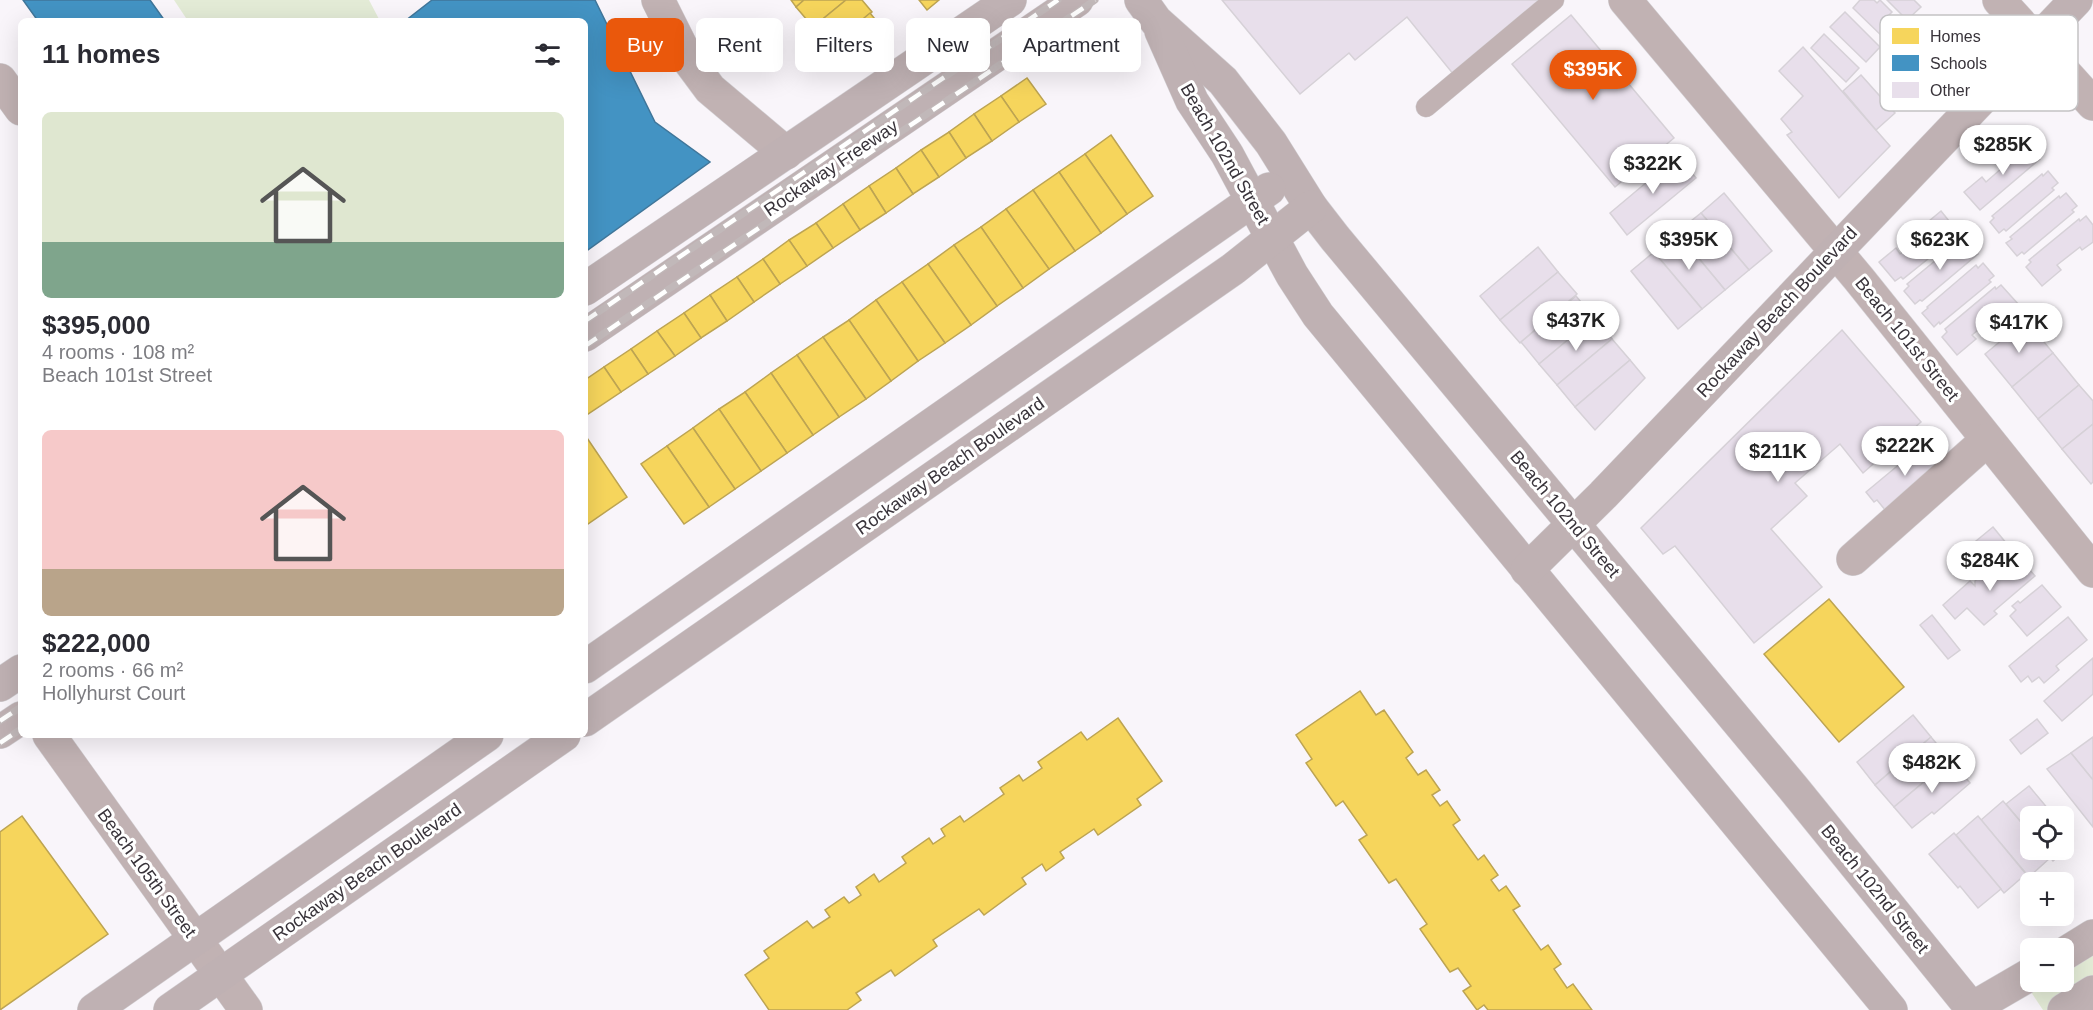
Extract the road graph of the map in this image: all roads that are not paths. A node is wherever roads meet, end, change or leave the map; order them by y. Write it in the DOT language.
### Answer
graph roads {
  1 [pos="658,0"];
  2 [pos="1010,0"];
  3 [pos="1077,0"];
  4 [pos="1554,0"];
  5 [pos="1625,0"];
  6 [pos="1999,0"];
  7 [pos="2076,0"];
  8 [pos="1148,10"];
  9 [pos="2013,15"];
  10 [pos="2061,15"];
  11 [pos="0,80"];
  12 [pos="2078,87"];
  13 [pos="2093,104"];
  14 [pos="18,105"];
  15 [pos="1426,106"];
  16 [pos="1968,111"];
  17 [pos="786,153"];
  18 [pos="1290,174"];
  19 [pos="1252,201"];
  20 [pos="1311,207"];
  21 [pos="1272,238"];
  22 [pos="1835,251"];
  23 [pos="588,288"];
  24 [pos="588,333"];
  25 [pos="1988,440"];
  26 [pos="1574,526"];
  27 [pos="1853,560"];
  28 [pos="1527,570"];
  29 [pos="2093,571"];
  30 [pos="588,665"];
  31 [pos="18,673"];
  32 [pos="0,685"];
  33 [pos="588,718"];
  34 [pos="18,720"];
  35 [pos="0,732"];
  36 [pos="51,738"];
  37 [pos="483,738"];
  38 [pos="560,738"];
  39 [pos="2093,936"];
  40 [pos="195,939"];
  41 [pos="2074,948"];
  42 [pos="220,975"];
  43 [pos="2020,981"];
  44 [pos="2093,992"];
  45 [pos="94,1010"];
  46 [pos="171,1010"];
  47 [pos="246,1010"];
  48 [pos="1890,1010"];
  49 [pos="1972,1010"];
  50 [pos="2064,1010"];
  1 -- 17 [label="street"];
  2 -- 17 [label="street, Rockaway Freeway"];
  3 -- 24 [label="street, Rockaway Freeway"];
  4 -- 15 [label="lane"];
  5 -- 22 [label="street, Beach 101st Street"];
  6 -- 9 [label="street"];
  7 -- 10 [label="street, Rockaway Beach Boulevard"];
  8 -- 18 [label="street, Beach 102nd Street"];
  8 -- 19 [label="street, Beach 102nd Street"];
  11 -- 14 [label="street"];
  12 -- 13 [label="street"];
  16 -- 22 [label="street, Rockaway Beach Boulevard"];
  17 -- 23 [label="street, Rockaway Freeway"];
  18 -- 19 [label="street"];
  18 -- 20 [label="street, Beach 102nd Street"];
  19 -- 21 [label="street, Beach 102nd Street"];
  19 -- 30 [label="street"];
  20 -- 21 [label="street, Rockaway Beach Boulevard"];
  20 -- 26 [label="street, Beach 102nd Street"];
  21 -- 28 [label="street, Beach 102nd Street"];
  21 -- 33 [label="street, Rockaway Beach Boulevard"];
  22 -- 25 [label="street, Beach 101st Street"];
  22 -- 26 [label="street, Rockaway Beach Boulevard"];
  25 -- 27 [label="street"];
  25 -- 29 [label="street, Beach 101st Street"];
  26 -- 28 [label="street, Rockaway Beach Boulevard"];
  26 -- 49 [label="street, Beach 102nd Street"];
  28 -- 48 [label="street, Beach 102nd Street"];
  31 -- 32 [label="street"];
  34 -- 35 [label="street"];
  36 -- 40 [label="street, Beach 105th Street"];
  37 -- 40 [label="street"];
  38 -- 42 [label="street, Rockaway Beach Boulevard"];
  39 -- 41 [label="street"];
  40 -- 42 [label="street, Beach 105th Street"];
  40 -- 45 [label="street"];
  42 -- 46 [label="street, Rockaway Beach Boulevard"];
  42 -- 47 [label="street, Beach 105th Street"];
  43 -- 49 [label="street"];
  44 -- 50 [label="street"];
}
